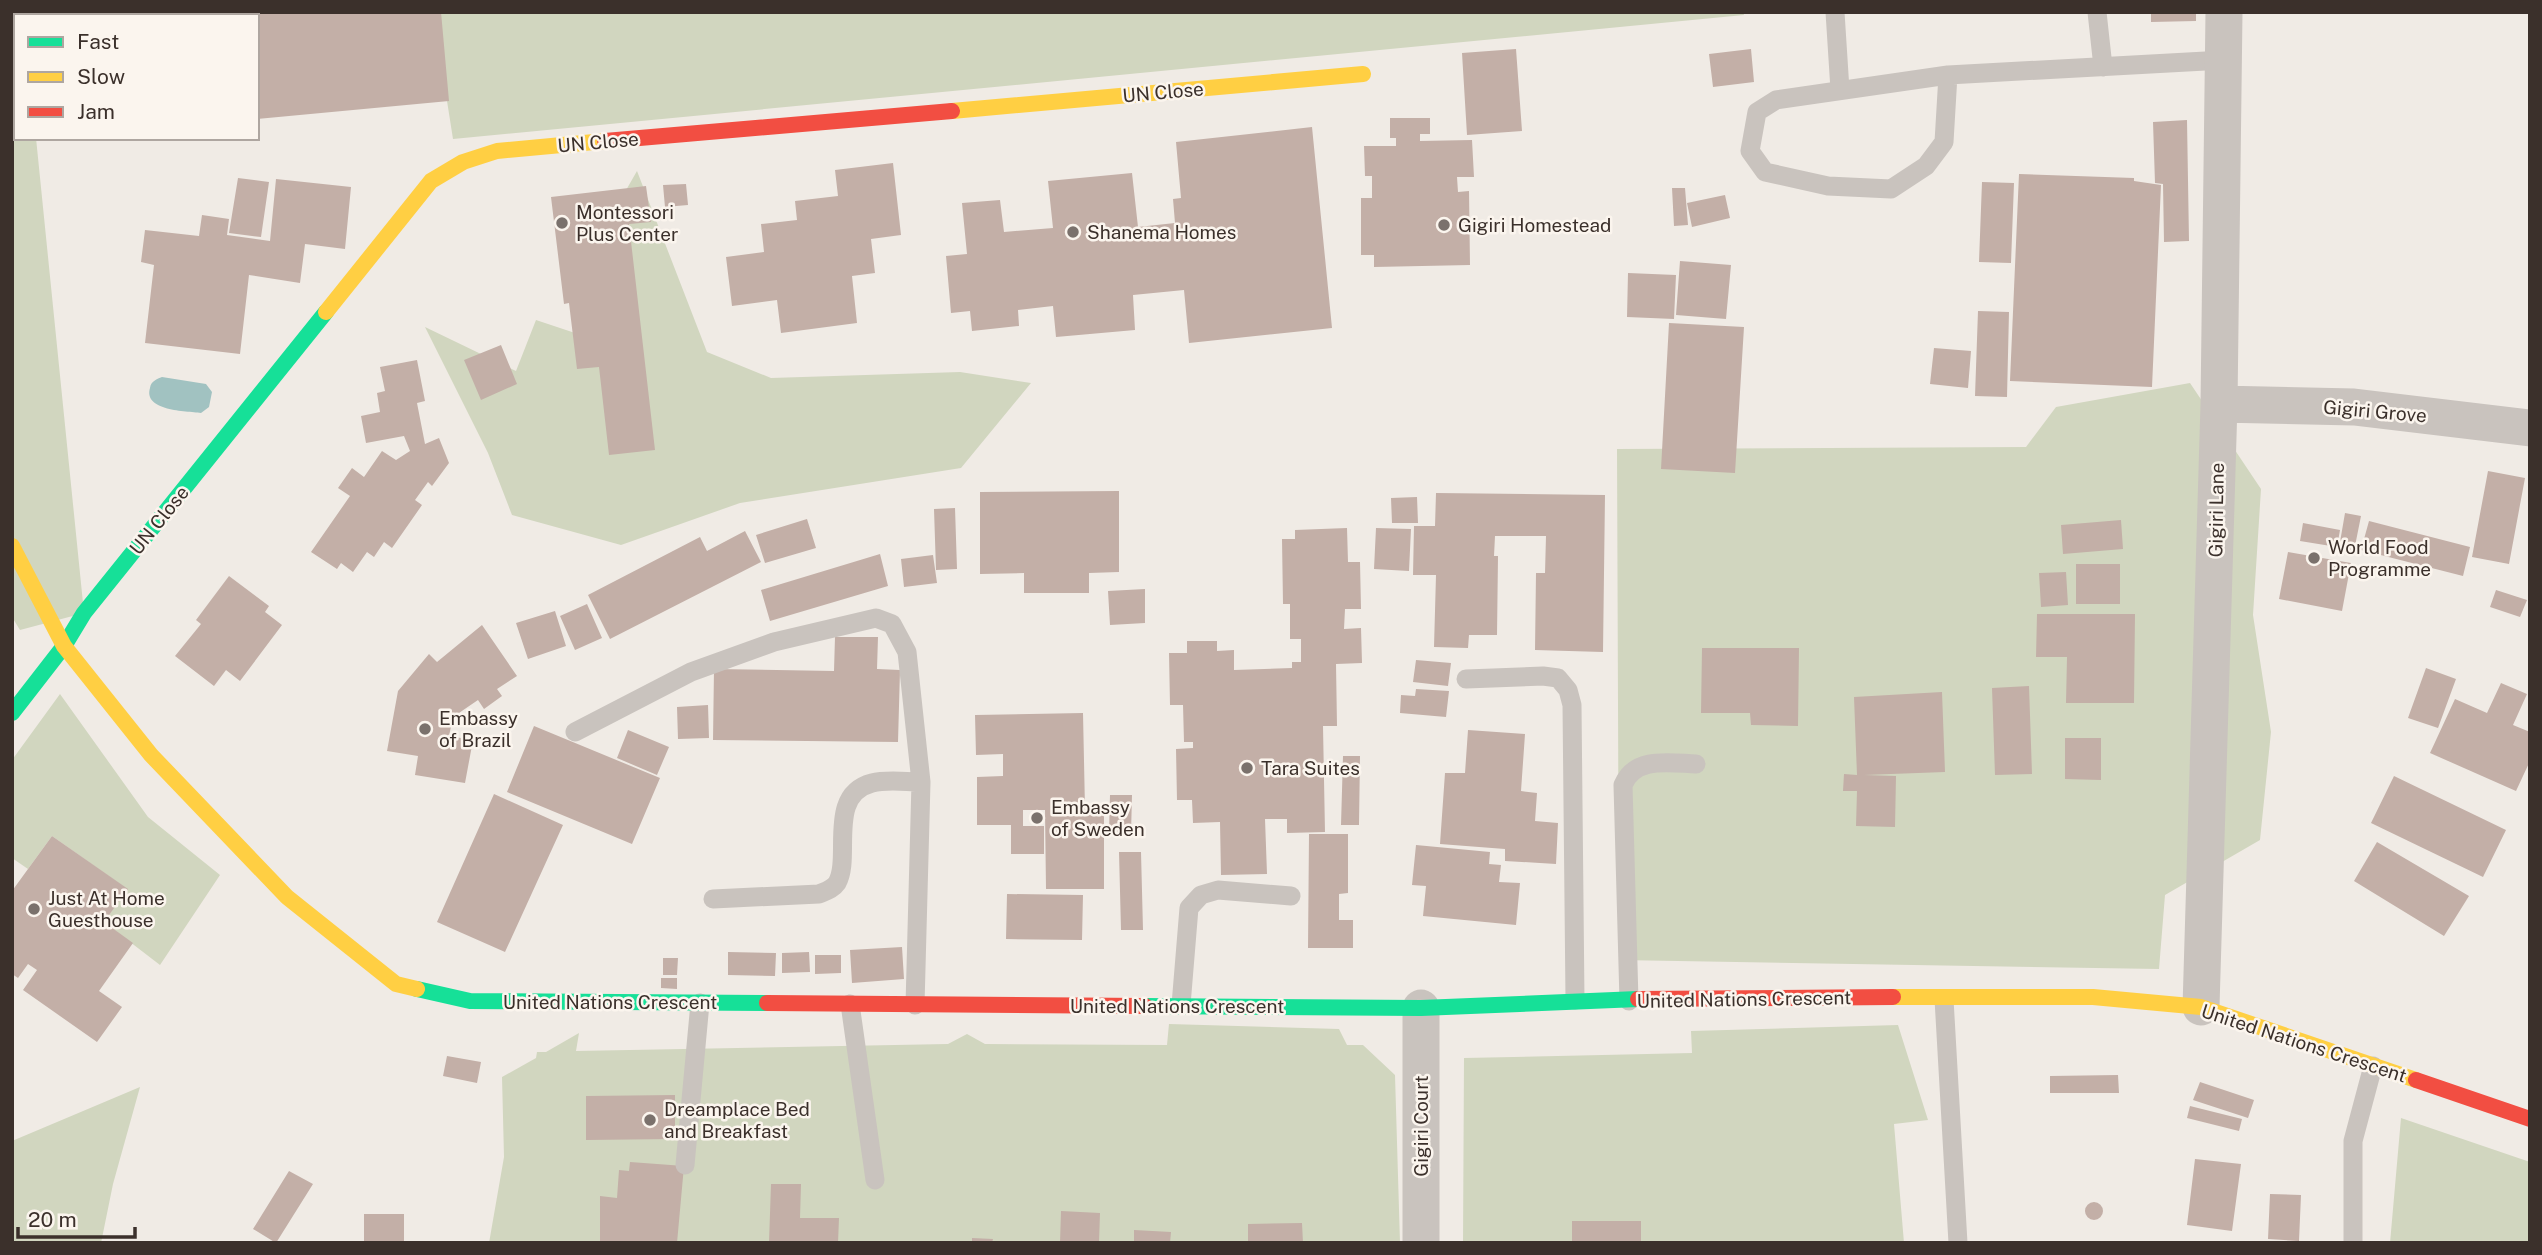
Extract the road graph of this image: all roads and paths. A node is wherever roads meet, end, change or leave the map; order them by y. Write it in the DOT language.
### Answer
graph roads {
  1 [pos="1835,12"];
  2 [pos="2097,12"];
  3 [pos="2224,12"];
  4 [pos="2224,60"];
  5 [pos="2103,66"];
  6 [pos="1363,74"];
  7 [pos="1948,75"];
  8 [pos="1840,90"];
  9 [pos="2219,404"];
  10 [pos="2530,428"];
  11 [pos="12,545"];
  12 [pos="64,646"];
  13 [pos="1466,679"];
  14 [pos="12,713"];
  15 [pos="575,732"];
  16 [pos="1696,764"];
  17 [pos="921,782"];
  18 [pos="1291,896"];
  19 [pos="713,899"];
  20 [pos="1944,999"];
  21 [pos="1575,1000"];
  22 [pos="1629,1001"];
  23 [pos="700,1003"];
  24 [pos="850,1004"];
  25 [pos="915,1005"];
  26 [pos="1181,1005"];
  27 [pos="2201,1007"];
  28 [pos="1420,1008"];
  29 [pos="2373,1066"];
  30 [pos="2530,1119"];
  31 [pos="685,1165"];
  32 [pos="875,1180"];
  33 [pos="1421,1243"];
  34 [pos="1958,1243"];
  35 [pos="2353,1243"];
  1 -- 8 [label="lane"];
  2 -- 5 [label="lane"];
  3 -- 4 [label="street, Gigiri Lane"];
  4 -- 5 [label="lane"];
  4 -- 9 [label="street, Gigiri Lane"];
  5 -- 7 [label="lane"];
  6 -- 12 [label="street, UN Close"];
  7 -- 8 [label="lane"];
  7 -- 8 [label="lane"];
  9 -- 10 [label="street, Gigiri Grove"];
  9 -- 27 [label="street, Gigiri Lane"];
  11 -- 12 [label="street, United Nations Crescent"];
  12 -- 14 [label="street, UN Close"];
  12 -- 23 [label="street, United Nations Crescent"];
  13 -- 21 [label="lane"];
  15 -- 17 [label="lane"];
  16 -- 22 [label="lane"];
  17 -- 19 [label="lane"];
  17 -- 25 [label="lane"];
  18 -- 26 [label="lane"];
  20 -- 22 [label="street, United Nations Crescent"];
  20 -- 27 [label="street, United Nations Crescent"];
  20 -- 34 [label="lane"];
  21 -- 22 [label="street, United Nations Crescent"];
  21 -- 28 [label="street, United Nations Crescent"];
  23 -- 24 [label="street, United Nations Crescent"];
  23 -- 31 [label="lane"];
  24 -- 25 [label="street, United Nations Crescent"];
  24 -- 32 [label="lane"];
  25 -- 26 [label="street, United Nations Crescent"];
  26 -- 28 [label="street, United Nations Crescent"];
  27 -- 29 [label="street, United Nations Crescent"];
  28 -- 33 [label="street, Gigiri Court"];
  29 -- 30 [label="street, United Nations Crescent"];
  29 -- 35 [label="lane"];
}
